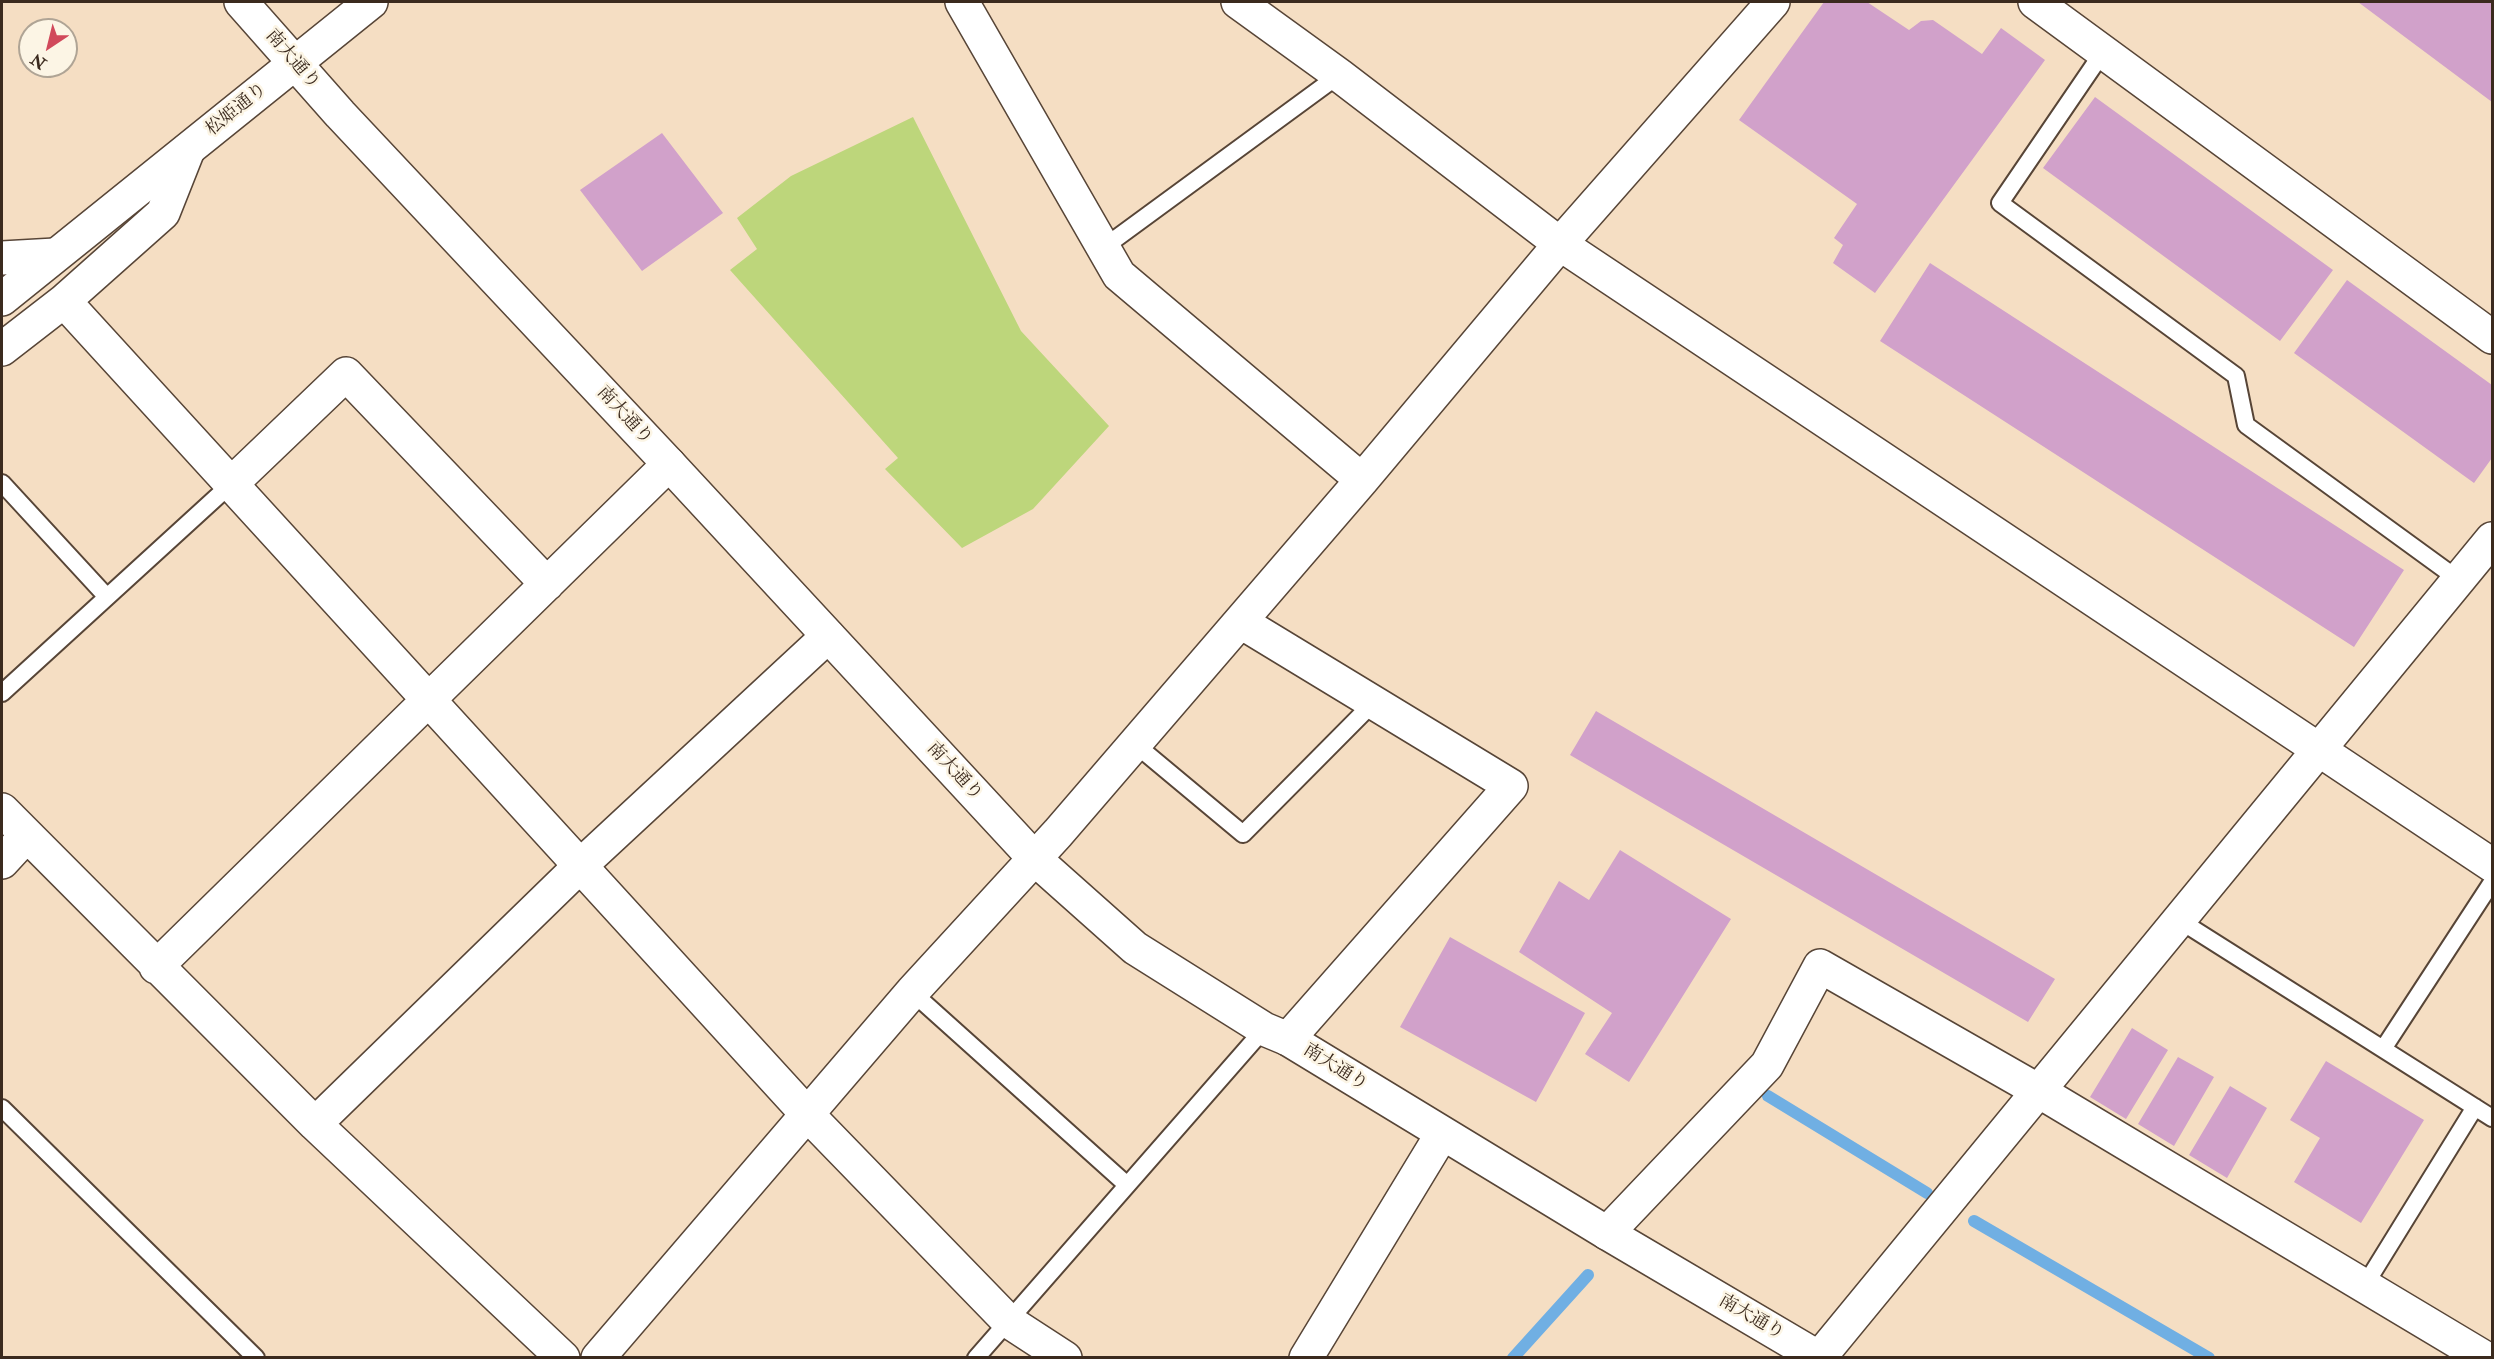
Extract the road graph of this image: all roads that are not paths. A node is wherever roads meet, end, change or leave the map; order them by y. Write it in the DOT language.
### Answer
graph roads {
  1 [pos="241,2"];
  2 [pos="371,2"];
  3 [pos="962,2"];
  4 [pos="1238,2"];
  5 [pos="1773,2"];
  6 [pos="2035,2"];
  7 [pos="2103,52"];
  8 [pos="294,64"];
  9 [pos="1339,75"];
  10 [pos="188,150"];
  11 [pos="1560,244"];
  12 [pos="1103,248"];
  13 [pos="55,255"];
  14 [pos="2,258"];
  15 [pos="2,299"];
  16 [pos="64,301"];
  17 [pos="2493,337"];
  18 [pos="2,349"];
  19 [pos="669,464"];
  20 [pos="1362,480"];
  21 [pos="2,483"];
  22 [pos="231,484"];
  23 [pos="2493,539"];
  24 [pos="2459,580"];
  25 [pos="547,584"];
  26 [pos="107,597"];
  27 [pos="1241,622"];
  28 [pos="828,636"];
  29 [pos="2,693"];
  30 [pos="429,700"];
  31 [pos="1374,702"];
  32 [pos="1135,744"];
  33 [pos="2319,750"];
  34 [pos="2,810"];
  35 [pos="26,836"];
  36 [pos="1035,859"];
  37 [pos="2,862"];
  38 [pos="580,866"];
  39 [pos="2493,866"];
  40 [pos="2493,882"];
  41 [pos="2179,920"];
  42 [pos="156,967"];
  43 [pos="912,992"];
  44 [pos="1276,1034"];
  45 [pos="2383,1049"];
  46 [pos="2037,1090"];
  47 [pos="2475,1107"];
  48 [pos="2,1108"];
  49 [pos="807,1114"];
  50 [pos="2493,1118"];
  51 [pos="315,1124"];
  52 [pos="1442,1134"];
  53 [pos="1127,1185"];
  54 [pos="1607,1233"];
  55 [pos="2365,1285"];
  56 [pos="1008,1322"];
  57 [pos="256,1358"];
  58 [pos="563,1358"];
  59 [pos="598,1358"];
  60 [pos="976,1358"];
  61 [pos="1065,1358"];
  62 [pos="1306,1358"];
  63 [pos="1819,1358"];
  64 [pos="2485,1358"];
  1 -- 8 [label="street, 南大通り"];
  2 -- 8 [label="street, 松姫通り"];
  3 -- 12 [label="street"];
  4 -- 9 [label="street"];
  5 -- 11 [label="street"];
  6 -- 7 [label="street"];
  7 -- 17 [label="street"];
  7 -- 24 [label="lane"];
  8 -- 10 [label="street, 松姫通り"];
  8 -- 19 [label="street, 南大通り"];
  9 -- 11 [label="street"];
  9 -- 12 [label="lane"];
  10 -- 13 [label="street, 松姫通り"];
  10 -- 16 [label="street"];
  11 -- 20 [label="street"];
  11 -- 33 [label="street"];
  12 -- 20 [label="street"];
  13 -- 14 [label="street"];
  13 -- 15 [label="street, 松姫通り"];
  16 -- 18 [label="street"];
  16 -- 22 [label="street"];
  19 -- 25 [label="street"];
  19 -- 28 [label="street, 南大通り"];
  20 -- 27 [label="street"];
  21 -- 26 [label="lane"];
  22 -- 25 [label="street"];
  22 -- 26 [label="lane"];
  22 -- 30 [label="street"];
  23 -- 24 [label="street"];
  24 -- 33 [label="street"];
  25 -- 30 [label="street"];
  26 -- 29 [label="lane"];
  27 -- 31 [label="street"];
  27 -- 32 [label="street"];
  28 -- 36 [label="street, 南大通り"];
  28 -- 38 [label="street"];
  30 -- 38 [label="street"];
  30 -- 42 [label="street"];
  31 -- 32 [label="lane"];
  31 -- 44 [label="street"];
  32 -- 36 [label="street"];
  33 -- 39 [label="street"];
  33 -- 41 [label="street"];
  34 -- 35 [label="street"];
  35 -- 37 [label="street"];
  35 -- 42 [label="street"];
  36 -- 43 [label="street"];
  36 -- 44 [label="street, 南大通り"];
  38 -- 49 [label="street"];
  38 -- 51 [label="street"];
  40 -- 45 [label="lane"];
  41 -- 45 [label="lane"];
  41 -- 46 [label="street"];
  42 -- 51 [label="street"];
  43 -- 49 [label="street"];
  43 -- 53 [label="lane"];
  44 -- 52 [label="street, 南大通り"];
  44 -- 53 [label="lane"];
  45 -- 47 [label="lane"];
  46 -- 54 [label="street"];
  46 -- 55 [label="street"];
  46 -- 63 [label="street"];
  47 -- 50 [label="lane"];
  47 -- 55 [label="lane"];
  48 -- 57 [label="lane"];
  49 -- 56 [label="street"];
  49 -- 59 [label="street"];
  51 -- 58 [label="street"];
  52 -- 54 [label="street, 南大通り"];
  52 -- 62 [label="street"];
  53 -- 56 [label="lane"];
  54 -- 63 [label="street, 南大通り"];
  55 -- 64 [label="street"];
  56 -- 60 [label="lane"];
  56 -- 61 [label="street"];
}
